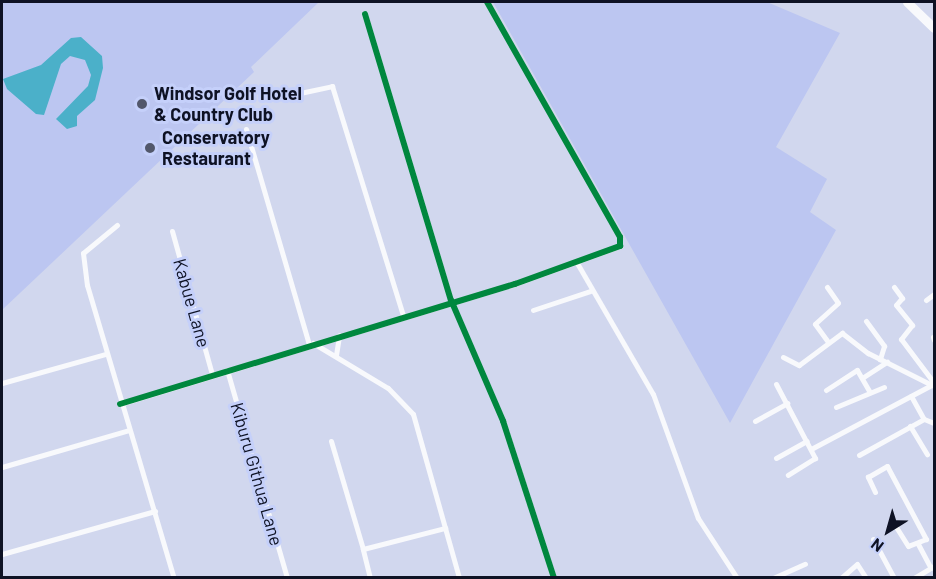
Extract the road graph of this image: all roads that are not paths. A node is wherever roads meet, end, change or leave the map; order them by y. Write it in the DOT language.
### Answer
graph roads {
  1 [pos="487,2"];
  2 [pos="907,2"];
  3 [pos="365,14"];
  4 [pos="934,28"];
  5 [pos="300,93"];
  6 [pos="246,129"];
  7 [pos="117,225"];
  8 [pos="172,231"];
  9 [pos="577,263"];
  10 [pos="827,287"];
  11 [pos="894,288"];
  12 [pos="590,291"];
  13 [pos="934,294"];
  14 [pos="451,300"];
  15 [pos="926,300"];
  16 [pos="533,310"];
  17 [pos="403,316"];
  18 [pos="866,321"];
  19 [pos="339,335"];
  20 [pos="828,342"];
  21 [pos="311,344"];
  22 [pos="105,354"];
  23 [pos="336,355"];
  24 [pos="783,357"];
  25 [pos="880,359"];
  26 [pos="887,362"];
  27 [pos="227,370"];
  28 [pos="934,370"];
  29 [pos="212,374"];
  30 [pos="928,375"];
  31 [pos="862,378"];
  32 [pos="2,383"];
  33 [pos="777,384"];
  34 [pos="934,384"];
  35 [pos="884,387"];
  36 [pos="826,390"];
  37 [pos="869,391"];
  38 [pos="910,396"];
  39 [pos="120,404"];
  40 [pos="787,404"];
  41 [pos="836,407"];
  42 [pos="924,419"];
  43 [pos="755,421"];
  44 [pos="934,423"];
  45 [pos="910,426"];
  46 [pos="129,430"];
  47 [pos="331,441"];
  48 [pos="807,441"];
  49 [pos="811,448"];
  50 [pos="927,454"];
  51 [pos="859,455"];
  52 [pos="776,458"];
  53 [pos="2,467"];
  54 [pos="788,475"];
  55 [pos="875,492"];
  56 [pos="155,511"];
  57 [pos="894,524"];
  58 [pos="445,528"];
  59 [pos="873,539"];
  60 [pos="918,544"];
  61 [pos="363,549"];
  62 [pos="2,554"];
  63 [pos="805,564"];
  64 [pos="930,568"];
  65 [pos="174,578"];
  66 [pos="287,578"];
  67 [pos="370,578"];
  68 [pos="459,578"];
  69 [pos="554,578"];
  70 [pos="737,578"];
  71 [pos="773,578"];
  72 [pos="841,578"];
  73 [pos="866,578"];
  74 [pos="894,578"];
  75 [pos="914,578"];
  76 [pos="930,578"];
  1 -- 9 [label="street"];
  2 -- 4 [label="main road"];
  3 -- 14 [label="street"];
  5 -- 17 [label="street"];
  6 -- 21 [label="street"];
  7 -- 22 [label="street"];
  8 -- 29 [label="street, Kabue Lane"];
  9 -- 12 [label="street"];
  9 -- 14 [label="street"];
  10 -- 20 [label="street"];
  11 -- 30 [label="street"];
  12 -- 16 [label="street"];
  12 -- 70 [label="street"];
  13 -- 15 [label="street"];
  14 -- 17 [label="street"];
  14 -- 69 [label="street"];
  17 -- 19 [label="street"];
  18 -- 25 [label="street"];
  19 -- 21 [label="street"];
  19 -- 23 [label="street"];
  20 -- 24 [label="street"];
  20 -- 25 [label="street"];
  21 -- 23 [label="street"];
  21 -- 27 [label="street"];
  22 -- 32 [label="street"];
  22 -- 39 [label="street"];
  23 -- 58 [label="street"];
  25 -- 26 [label="street"];
  26 -- 31 [label="street"];
  26 -- 34 [label="street"];
  27 -- 29 [label="street"];
  27 -- 66 [label="street, Kiburu Githua Lane"];
  28 -- 30 [label="street"];
  29 -- 39 [label="street"];
  30 -- 34 [label="street"];
  31 -- 36 [label="street"];
  31 -- 37 [label="street"];
  33 -- 40 [label="street"];
  34 -- 38 [label="street"];
  35 -- 37 [label="street"];
  37 -- 41 [label="street"];
  38 -- 42 [label="street"];
  38 -- 49 [label="street"];
  39 -- 46 [label="street"];
  40 -- 43 [label="street"];
  40 -- 48 [label="street"];
  42 -- 44 [label="street"];
  42 -- 45 [label="street"];
  45 -- 50 [label="street"];
  45 -- 51 [label="street"];
  46 -- 53 [label="street"];
  46 -- 56 [label="street"];
  47 -- 61 [label="street"];
  48 -- 49 [label="street"];
  48 -- 52 [label="street"];
  49 -- 54 [label="street"];
  55 -- 60 [label="street"];
  56 -- 62 [label="street"];
  56 -- 65 [label="street"];
  57 -- 60 [label="street"];
  58 -- 61 [label="street"];
  58 -- 68 [label="street"];
  59 -- 74 [label="street"];
  60 -- 64 [label="street"];
  61 -- 67 [label="street"];
  63 -- 71 [label="street"];
  64 -- 75 [label="street"];
  64 -- 76 [label="street"];
  72 -- 73 [label="street"];
}
